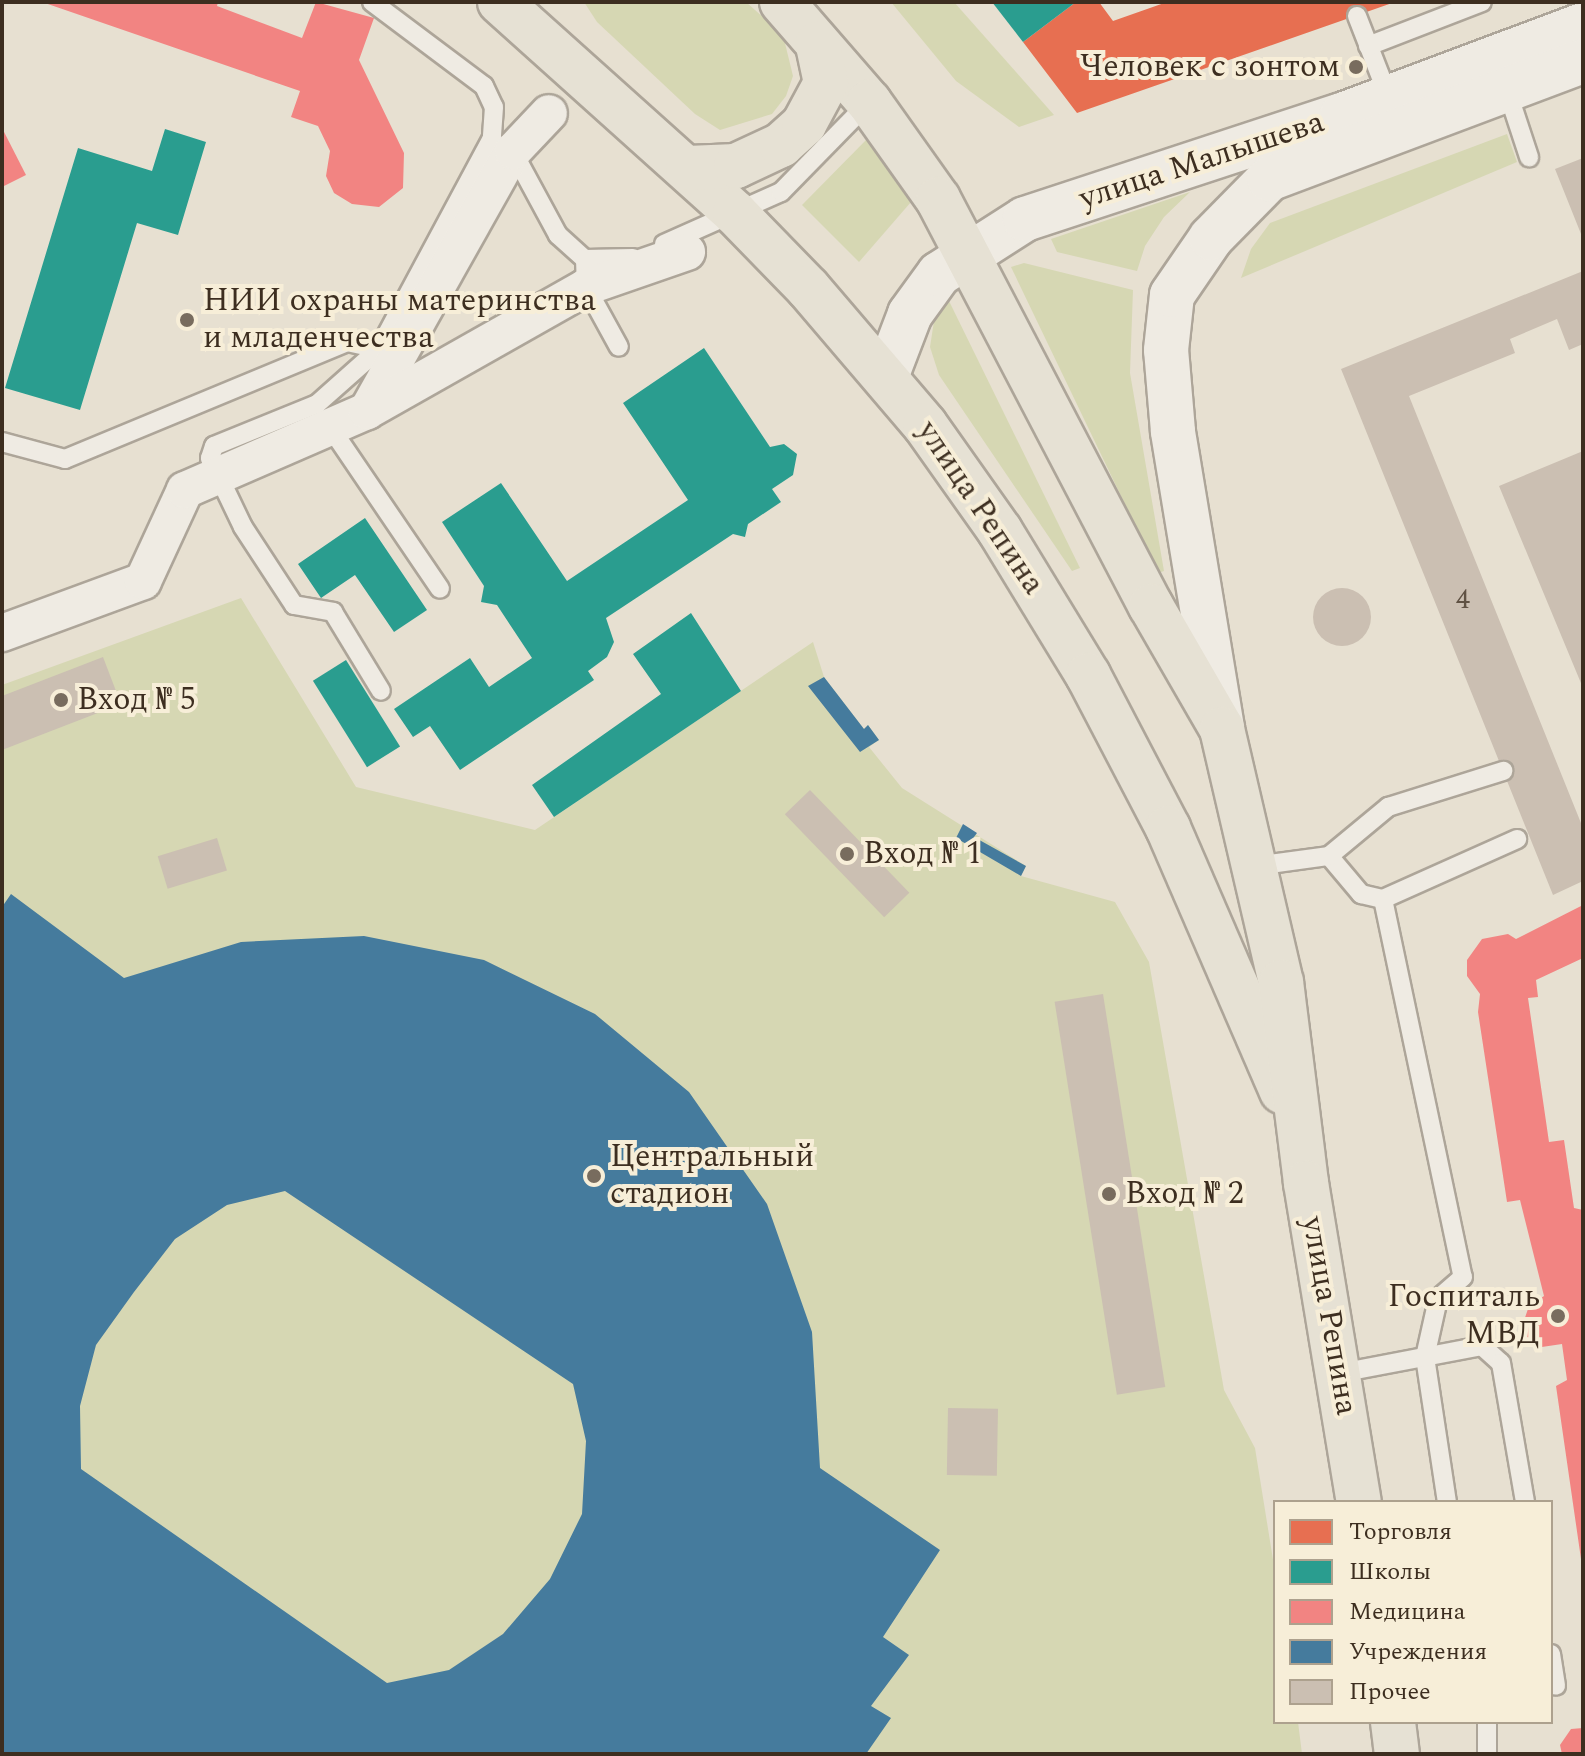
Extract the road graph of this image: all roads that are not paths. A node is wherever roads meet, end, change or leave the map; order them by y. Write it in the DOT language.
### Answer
graph roads {
  1 [pos="372,2"];
  2 [pos="782,2"];
  3 [pos="1482,2"];
  4 [pos="516,9"];
  5 [pos="1357,16"];
  6 [pos="1583,25"];
  7 [pos="818,44"];
  8 [pos="1368,46"];
  9 [pos="1583,61"];
  10 [pos="1507,90"];
  11 [pos="1389,98"];
  12 [pos="869,102"];
  13 [pos="549,113"];
  14 [pos="1368,142"];
  15 [pos="503,144"];
  16 [pos="1529,157"];
  17 [pos="688,168"];
  18 [pos="735,213"];
  19 [pos="687,252"];
  20 [pos="964,256"];
  21 [pos="586,273"];
  22 [pos="619,347"];
  23 [pos="379,349"];
  24 [pos="886,377"];
  25 [pos="367,411"];
  26 [pos="324,416"];
  27 [pos="2,442"];
  28 [pos="219,477"];
  29 [pos="440,589"];
  30 [pos="2,633"];
  31 [pos="381,691"];
  32 [pos="1222,729"];
  33 [pos="1503,771"];
  34 [pos="1517,839"];
  35 [pos="1329,856"];
  36 [pos="1252,866"];
  37 [pos="1383,899"];
  38 [pos="1301,1129"];
  39 [pos="1425,1357"];
  40 [pos="1340,1373"];
  41 [pos="1359,1500"];
  42 [pos="1447,1500"];
  43 [pos="1525,1500"];
  44 [pos="1553,1667"];
  45 [pos="1556,1686"];
  46 [pos="1393,1724"];
  47 [pos="1487,1724"];
  48 [pos="1397,1754"];
  49 [pos="1487,1754"];
  1 -- 15 [label="lane"];
  2 -- 7 [label="main road, улица Репина"];
  3 -- 8 [label="lane"];
  4 -- 17 [label="main road, улица Репина"];
  5 -- 8 [label="lane"];
  6 -- 11 [label="main road, улица Малышева"];
  7 -- 12 [label="main road, улица Репина"];
  7 -- 17 [label="main road"];
  8 -- 11 [label="lane"];
  9 -- 10 [label="main road, улица Малышева"];
  10 -- 14 [label="main road, улица Малышева"];
  10 -- 16 [label="lane"];
  11 -- 20 [label="main road, улица Малышева"];
  12 -- 18 [label="lane"];
  12 -- 20 [label="main road, улица Репина"];
  13 -- 15 [label="street"];
  14 -- 32 [label="main road, улица Репина"];
  15 -- 21 [label="lane"];
  15 -- 23 [label="lane"];
  15 -- 25 [label="street"];
  17 -- 18 [label="main road, улица Репина"];
  18 -- 21 [label="lane"];
  18 -- 24 [label="main road, улица Репина"];
  19 -- 21 [label="street"];
  20 -- 24 [label="main road, улица Малышева"];
  20 -- 32 [label="main road, улица Репина"];
  21 -- 22 [label="lane"];
  21 -- 25 [label="street"];
  23 -- 26 [label="lane"];
  23 -- 27 [label="lane"];
  24 -- 38 [label="main road, улица Репина"];
  25 -- 26 [label="street"];
  26 -- 28 [label="street"];
  26 -- 29 [label="lane"];
  28 -- 30 [label="street"];
  28 -- 31 [label="lane"];
  32 -- 36 [label="main road, улица Репина"];
  33 -- 35 [label="lane"];
  34 -- 37 [label="lane"];
  35 -- 36 [label="lane"];
  35 -- 37 [label="lane"];
  36 -- 38 [label="main road, улица Репина"];
  37 -- 39 [label="lane"];
  38 -- 40 [label="main road, улица Репина"];
  39 -- 40 [label="lane"];
  39 -- 42 [label="lane"];
  39 -- 43 [label="lane"];
  40 -- 41 [label="main road, улица Репина"];
  44 -- 45 [label="lane"];
  46 -- 48 [label="main road"];
  47 -- 49 [label="lane"];
}
